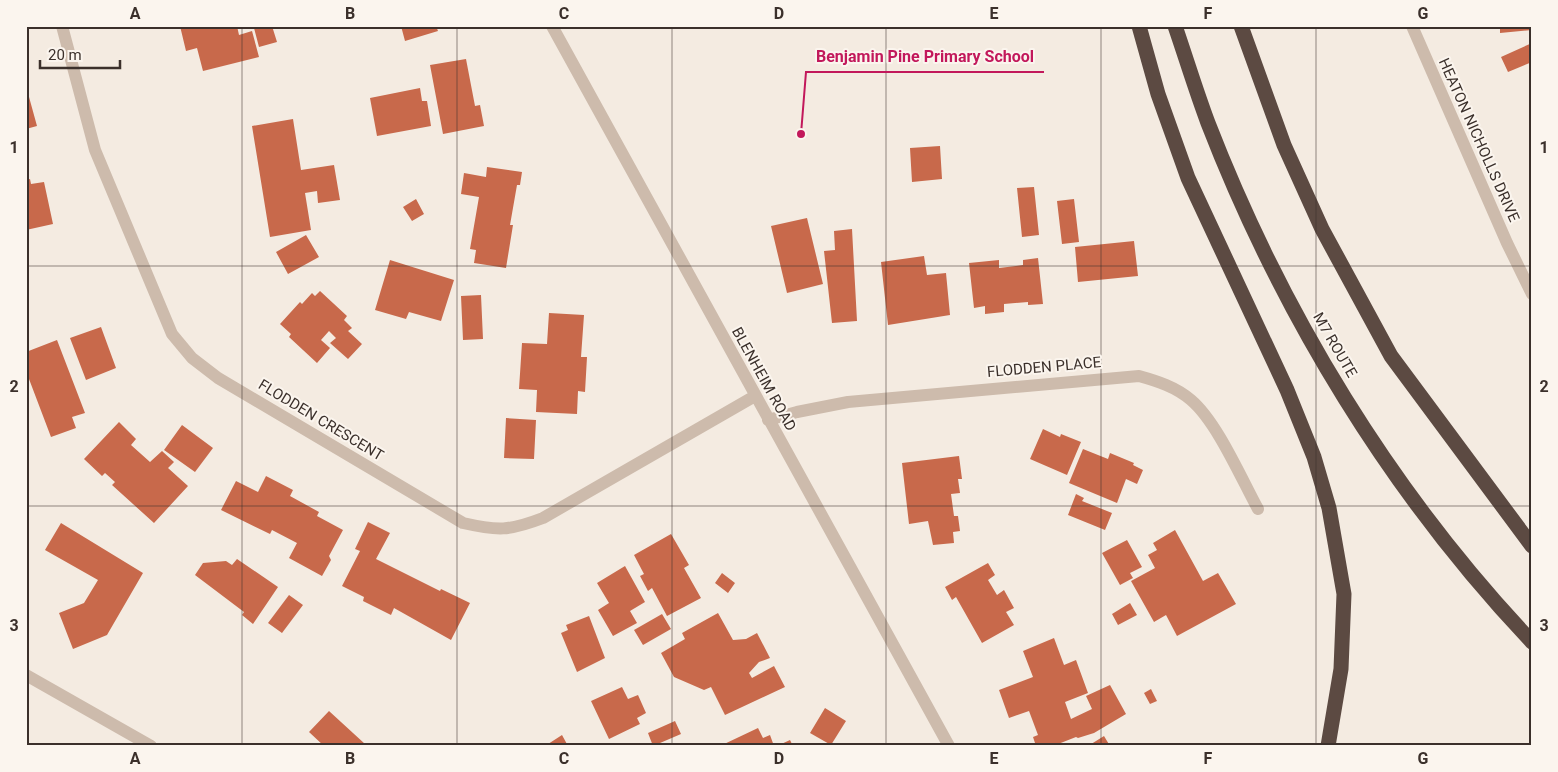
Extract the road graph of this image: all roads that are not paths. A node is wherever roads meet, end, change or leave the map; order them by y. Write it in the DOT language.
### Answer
graph roads {
  1 [pos="62,26"];
  2 [pos="552,26"];
  3 [pos="1139,26"];
  4 [pos="1176,26"];
  5 [pos="1241,26"];
  6 [pos="1412,26"];
  7 [pos="1532,294"];
  8 [pos="754,396"];
  9 [pos="768,420"];
  10 [pos="1258,509"];
  11 [pos="1532,546"];
  12 [pos="1532,642"];
  13 [pos="26,675"];
  14 [pos="150,746"];
  15 [pos="949,746"];
  16 [pos="1328,746"];
  1 -- 8 [label="street, FLODDEN CRESCENT"];
  2 -- 8 [label="street, BLENHEIM ROAD"];
  3 -- 16 [label="highway"];
  4 -- 12 [label="highway, M7 ROUTE"];
  5 -- 11 [label="highway"];
  6 -- 7 [label="street, HEATON NICHOLLS DRIVE"];
  8 -- 9 [label="street, BLENHEIM ROAD"];
  9 -- 10 [label="street, FLODDEN PLACE"];
  9 -- 15 [label="street, BLENHEIM ROAD"];
  13 -- 14 [label="street"];
}
